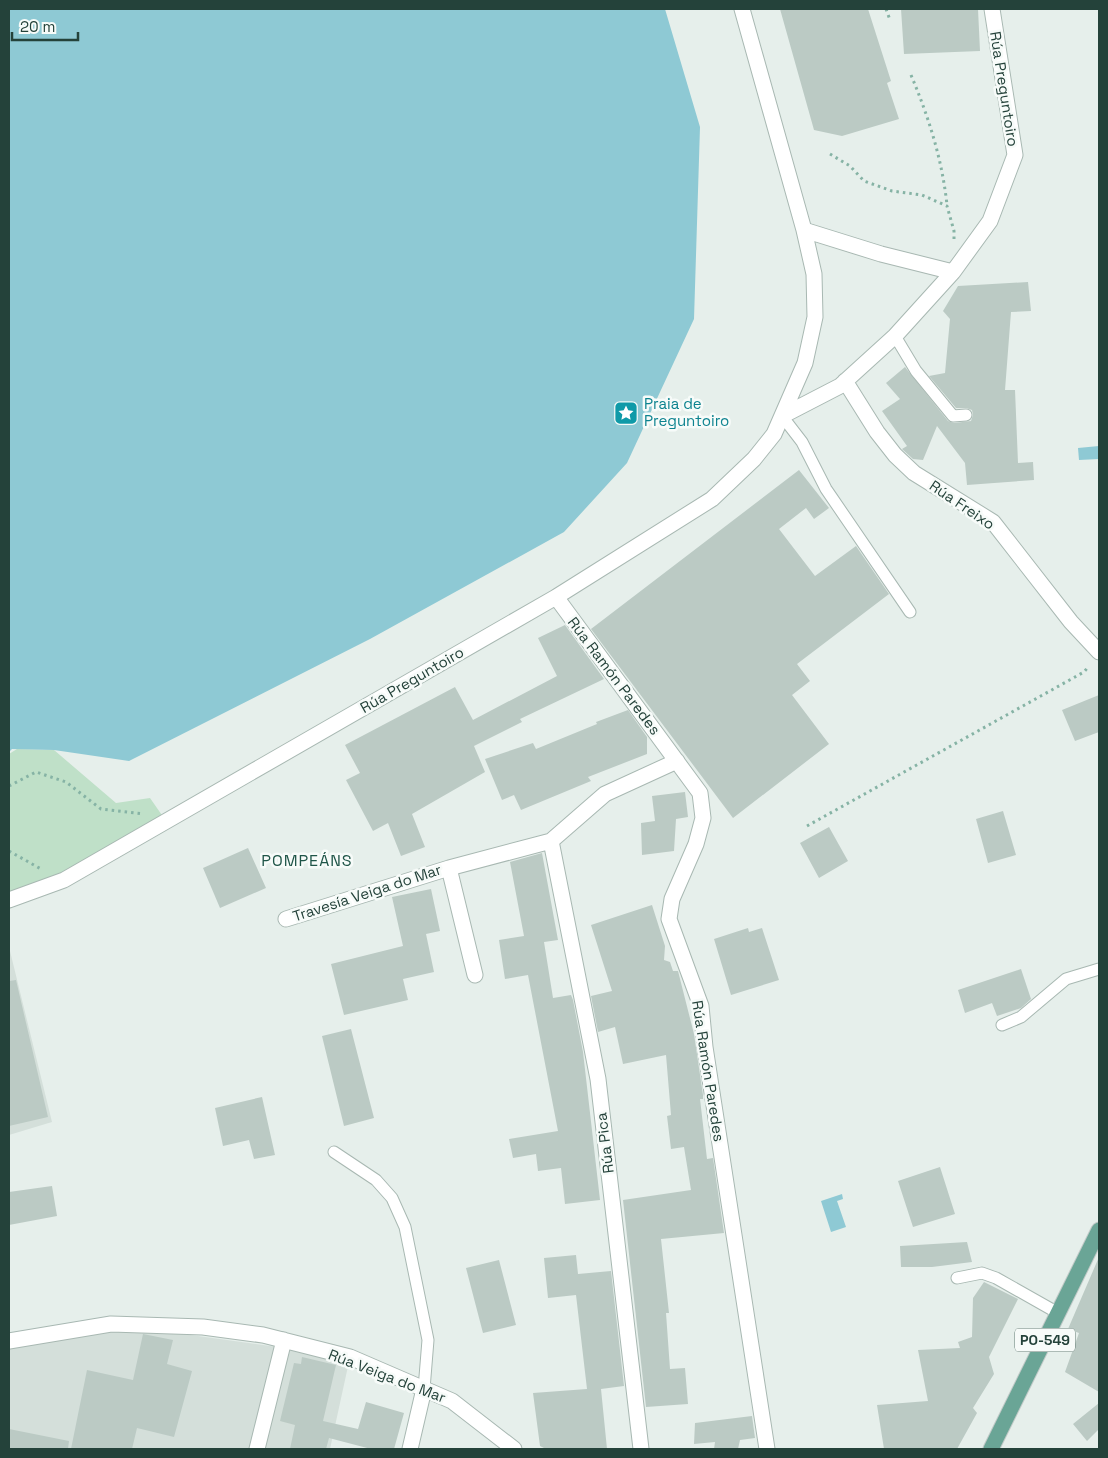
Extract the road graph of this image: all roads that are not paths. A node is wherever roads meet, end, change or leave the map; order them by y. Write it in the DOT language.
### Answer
graph roads {
  1 [pos="742,9"];
  2 [pos="992,9"];
  3 [pos="804,230"];
  4 [pos="953,272"];
  5 [pos="895,336"];
  6 [pos="845,381"];
  7 [pos="966,415"];
  8 [pos="782,416"];
  9 [pos="556,598"];
  10 [pos="910,612"];
  11 [pos="1097,656"];
  12 [pos="677,761"];
  13 [pos="551,841"];
  14 [pos="449,868"];
  15 [pos="9,900"];
  16 [pos="286,919"];
  17 [pos="1099,969"];
  18 [pos="475,975"];
  19 [pos="1002,1026"];
  20 [pos="334,1152"];
  21 [pos="1099,1230"];
  22 [pos="957,1278"];
  23 [pos="1058,1313"];
  24 [pos="284,1340"];
  25 [pos="9,1341"];
  26 [pos="424,1389"];
  27 [pos="257,1449"];
  28 [pos="410,1449"];
  29 [pos="514,1449"];
  30 [pos="641,1449"];
  31 [pos="767,1449"];
  32 [pos="990,1449"];
  1 -- 3 [label="street, Rúa Preguntoiro"];
  2 -- 4 [label="street, Rúa Preguntoiro"];
  3 -- 4 [label="street"];
  3 -- 8 [label="street, Rúa Preguntoiro"];
  4 -- 5 [label="street, Rúa Preguntoiro"];
  5 -- 6 [label="street, Rúa Preguntoiro"];
  5 -- 7 [label="lane"];
  6 -- 8 [label="street, Rúa Preguntoiro"];
  6 -- 11 [label="street, Rúa Freixo"];
  8 -- 9 [label="street, Rúa Preguntoiro"];
  8 -- 10 [label="lane"];
  9 -- 12 [label="street, Rúa Ramón Paredes"];
  9 -- 15 [label="street, Rúa Preguntoiro"];
  12 -- 13 [label="street, Travesía Veiga do Mar"];
  12 -- 31 [label="street, Rúa Ramón Paredes"];
  13 -- 14 [label="street, Travesía Veiga do Mar"];
  13 -- 30 [label="street, Rúa Pica"];
  14 -- 16 [label="street, Travesía Veiga do Mar"];
  14 -- 18 [label="street, Travesía Veiga do Mar"];
  17 -- 19 [label="lane"];
  20 -- 26 [label="lane"];
  21 -- 23 [label="main road, PO-549"];
  22 -- 23 [label="lane"];
  23 -- 32 [label="main road, PO-549"];
  24 -- 25 [label="street, Rúa Veiga do Mar"];
  24 -- 26 [label="street, Rúa Veiga do Mar"];
  24 -- 27 [label="street"];
  26 -- 28 [label="street"];
  26 -- 29 [label="street, Rúa Veiga do Mar"];
}
